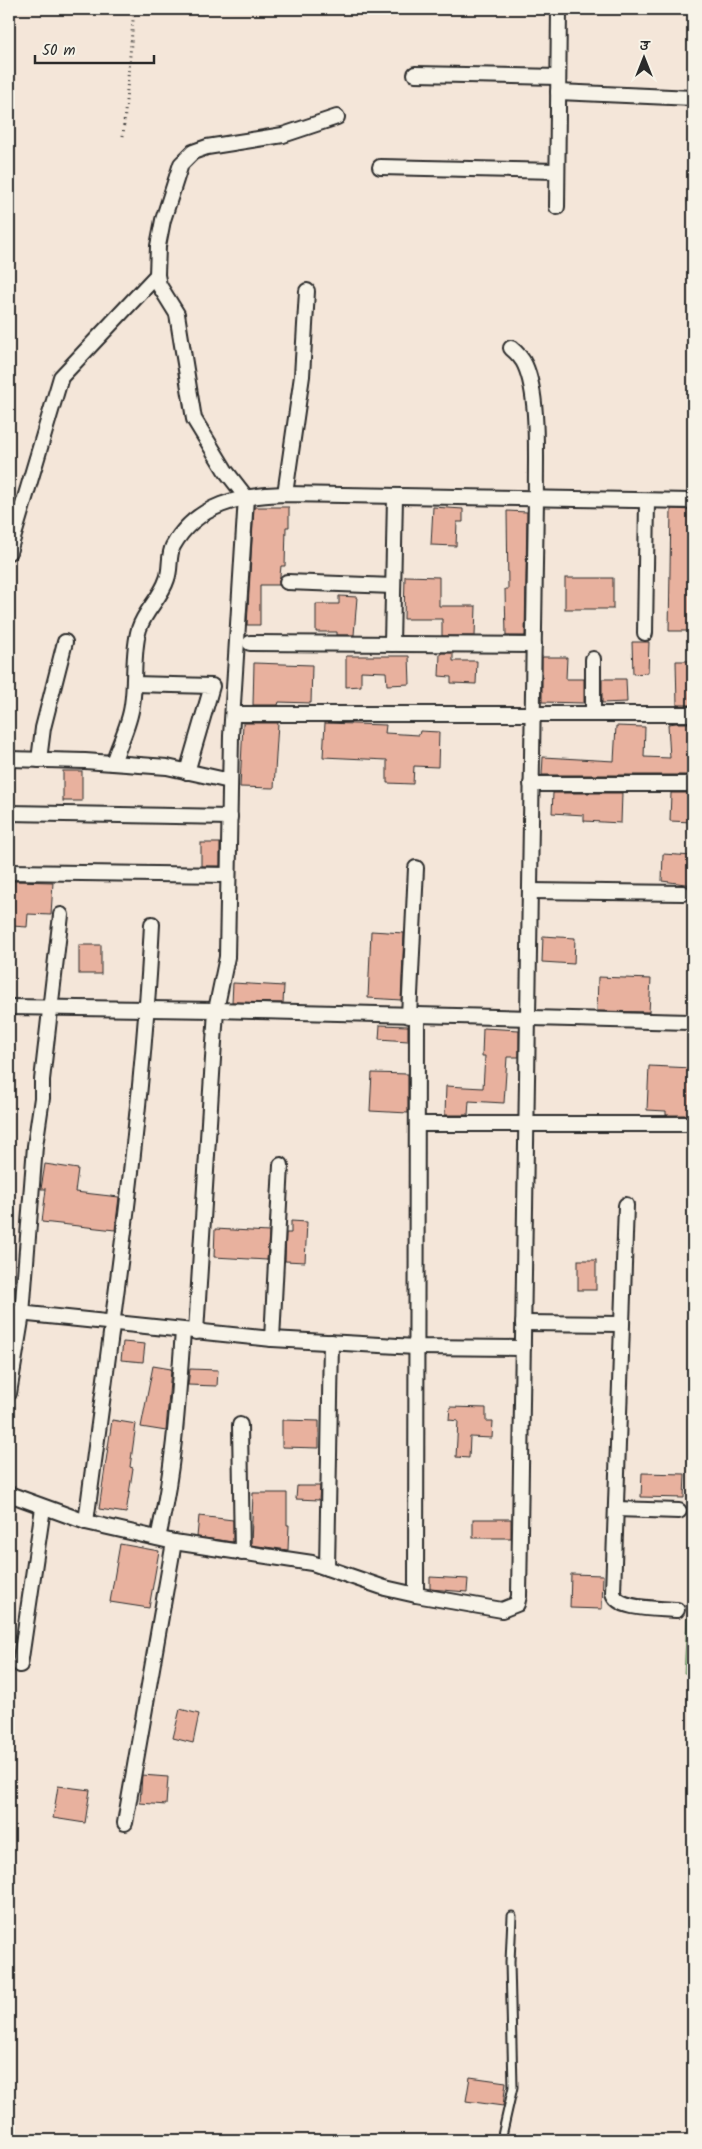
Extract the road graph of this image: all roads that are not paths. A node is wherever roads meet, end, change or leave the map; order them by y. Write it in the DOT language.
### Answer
graph roads {
  1 [pos="559,9"];
  2 [pos="415,74"];
  3 [pos="558,77"];
  4 [pos="558,92"];
  5 [pos="693,98"];
  6 [pos="336,118"];
  7 [pos="380,167"];
  8 [pos="557,171"];
  9 [pos="557,207"];
  10 [pos="157,275"];
  11 [pos="307,291"];
  12 [pos="511,348"];
  13 [pos="285,494"];
  14 [pos="246,497"];
  15 [pos="395,497"];
  16 [pos="536,499"];
  17 [pos="647,500"];
  18 [pos="693,501"];
  19 [pos="9,552"];
  20 [pos="287,582"];
  21 [pos="394,586"];
  22 [pos="645,633"];
  23 [pos="65,642"];
  24 [pos="250,643"];
  25 [pos="392,644"];
  26 [pos="534,645"];
  27 [pos="593,659"];
  28 [pos="134,684"];
  29 [pos="233,714"];
  30 [pos="532,714"];
  31 [pos="593,714"];
  32 [pos="693,714"];
  33 [pos="9,759"];
  34 [pos="39,760"];
  35 [pos="113,762"];
  36 [pos="188,772"];
  37 [pos="230,781"];
  38 [pos="531,784"];
  39 [pos="693,784"];
  40 [pos="9,813"];
  41 [pos="230,817"];
  42 [pos="416,868"];
  43 [pos="9,872"];
  44 [pos="228,875"];
  45 [pos="530,891"];
  46 [pos="683,893"];
  47 [pos="61,915"];
  48 [pos="152,924"];
  49 [pos="9,1007"];
  50 [pos="52,1008"];
  51 [pos="147,1009"];
  52 [pos="216,1010"];
  53 [pos="413,1016"];
  54 [pos="528,1020"];
  55 [pos="690,1022"];
  56 [pos="417,1124"];
  57 [pos="526,1124"];
  58 [pos="690,1124"];
  59 [pos="281,1165"];
  60 [pos="626,1205"];
  61 [pos="15,1313"];
  62 [pos="112,1322"];
  63 [pos="523,1323"];
  64 [pos="622,1324"];
  65 [pos="190,1332"];
  66 [pos="272,1339"];
  67 [pos="331,1342"];
  68 [pos="416,1347"];
  69 [pos="523,1348"];
  70 [pos="9,1393"];
  71 [pos="240,1425"];
  72 [pos="9,1494"];
  73 [pos="43,1508"];
  74 [pos="616,1508"];
  75 [pos="679,1511"];
  76 [pos="86,1522"];
  77 [pos="158,1538"];
  78 [pos="174,1542"];
  79 [pos="242,1553"];
  80 [pos="327,1568"];
  81 [pos="416,1595"];
  82 [pos="677,1610"];
  83 [pos="20,1666"];
  84 [pos="125,1823"];
  85 [pos="512,1916"];
  86 [pos="502,2140"];
  1 -- 3 [label="street"];
  2 -- 3 [label="street"];
  3 -- 4 [label="street"];
  4 -- 5 [label="street"];
  4 -- 8 [label="street"];
  6 -- 10 [label="street"];
  7 -- 8 [label="street"];
  8 -- 9 [label="street"];
  10 -- 14 [label="street"];
  10 -- 19 [label="street"];
  11 -- 13 [label="street"];
  12 -- 16 [label="street"];
  13 -- 14 [label="street"];
  13 -- 15 [label="street"];
  14 -- 28 [label="street"];
  14 -- 29 [label="street"];
  15 -- 16 [label="street"];
  15 -- 21 [label="street"];
  16 -- 17 [label="street"];
  16 -- 26 [label="street"];
  17 -- 18 [label="street"];
  17 -- 22 [label="street"];
  20 -- 21 [label="street"];
  21 -- 25 [label="street"];
  23 -- 34 [label="street"];
  24 -- 25 [label="street"];
  25 -- 26 [label="street"];
  26 -- 30 [label="street"];
  27 -- 31 [label="street"];
  28 -- 35 [label="street"];
  28 -- 36 [label="street"];
  29 -- 30 [label="street"];
  29 -- 37 [label="street"];
  30 -- 31 [label="street"];
  30 -- 38 [label="street"];
  31 -- 32 [label="street"];
  33 -- 34 [label="street"];
  34 -- 35 [label="street"];
  35 -- 36 [label="street"];
  36 -- 37 [label="street"];
  37 -- 41 [label="street"];
  38 -- 39 [label="street"];
  38 -- 45 [label="street"];
  40 -- 41 [label="street"];
  41 -- 44 [label="street"];
  42 -- 53 [label="street"];
  43 -- 44 [label="street"];
  44 -- 52 [label="street"];
  45 -- 46 [label="street"];
  45 -- 54 [label="street"];
  47 -- 50 [label="street"];
  48 -- 51 [label="street"];
  49 -- 50 [label="street"];
  50 -- 51 [label="street"];
  50 -- 61 [label="street"];
  51 -- 52 [label="street"];
  51 -- 62 [label="street"];
  52 -- 53 [label="street"];
  52 -- 65 [label="street"];
  53 -- 54 [label="street"];
  53 -- 56 [label="street"];
  54 -- 55 [label="street"];
  54 -- 57 [label="street"];
  56 -- 57 [label="street"];
  56 -- 68 [label="street"];
  57 -- 58 [label="street"];
  57 -- 63 [label="street"];
  59 -- 66 [label="street"];
  60 -- 64 [label="street"];
  61 -- 62 [label="street"];
  61 -- 70 [label="street"];
  62 -- 65 [label="street"];
  62 -- 76 [label="street"];
  63 -- 64 [label="street"];
  63 -- 69 [label="street"];
  64 -- 74 [label="street"];
  65 -- 66 [label="street"];
  65 -- 77 [label="street"];
  66 -- 67 [label="street"];
  67 -- 68 [label="street"];
  67 -- 80 [label="street"];
  68 -- 69 [label="street"];
  68 -- 81 [label="street"];
  69 -- 81 [label="street"];
  71 -- 79 [label="street"];
  72 -- 73 [label="street"];
  73 -- 76 [label="street"];
  73 -- 83 [label="street"];
  74 -- 75 [label="street"];
  74 -- 82 [label="street"];
  76 -- 77 [label="street"];
  77 -- 78 [label="street"];
  78 -- 79 [label="street"];
  78 -- 84 [label="street"];
  79 -- 80 [label="street"];
  80 -- 81 [label="street"];
  85 -- 86 [label="lane"];
}
